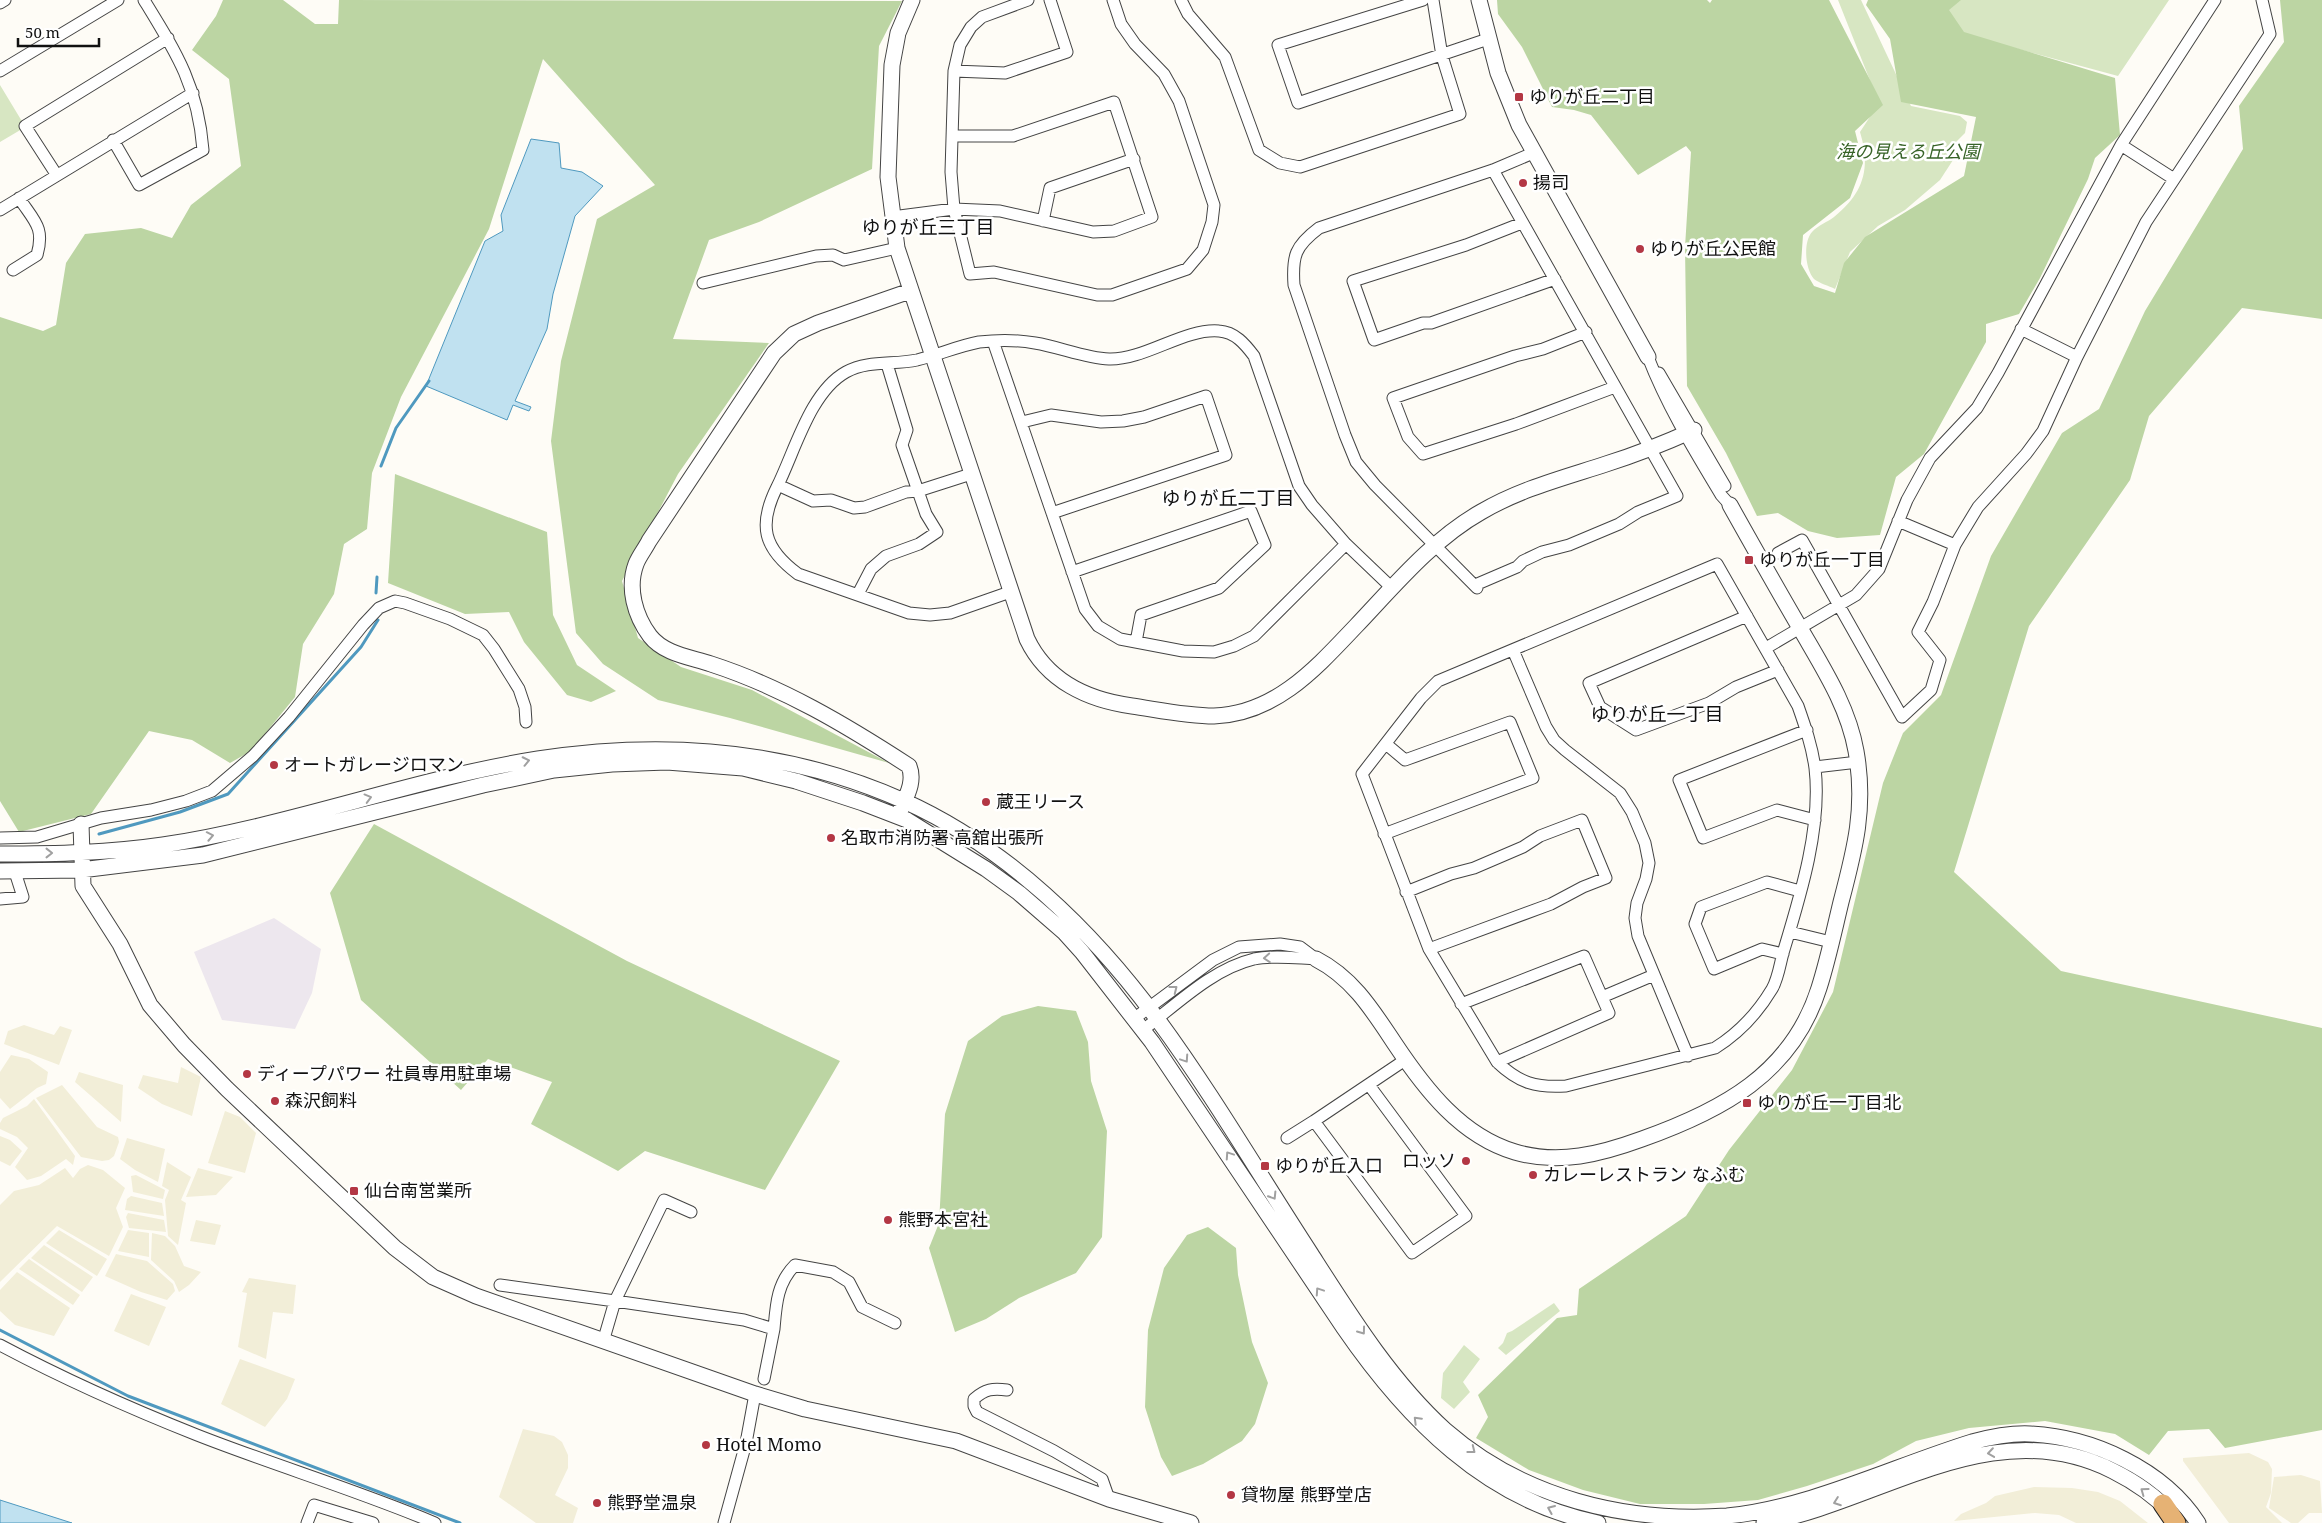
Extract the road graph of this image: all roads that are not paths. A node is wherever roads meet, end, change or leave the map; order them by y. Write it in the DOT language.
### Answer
graph roads {
  1 [pos="5,0"];
  2 [pos="118,0"];
  3 [pos="132,0"];
  4 [pos="142,0"];
  5 [pos="912,0"];
  6 [pos="1028,0"];
  7 [pos="1050,0"];
  8 [pos="1113,0"];
  9 [pos="1181,0"];
  10 [pos="1423,0"];
  11 [pos="1434,0"];
  12 [pos="1479,0"];
  13 [pos="2216,0"];
  14 [pos="2262,0"];
  15 [pos="0,3"];
  16 [pos="168,38"];
  17 [pos="1488,39"];
  18 [pos="1442,56"];
  19 [pos="0,71"];
  20 [pos="954,71"];
  21 [pos="193,93"];
  22 [pos="952,136"];
  23 [pos="113,140"];
  24 [pos="2121,145"];
  25 [pos="1533,153"];
  26 [pos="1134,159"];
  27 [pos="1493,170"];
  28 [pos="56,174"];
  29 [pos="2174,180"];
  30 [pos="19,198"];
  31 [pos="954,209"];
  32 [pos="0,210"];
  33 [pos="892,217"];
  34 [pos="1043,221"];
  35 [pos="1522,222"];
  36 [pos="897,248"];
  37 [pos="14,270"];
  38 [pos="1555,279"];
  39 [pos="703,283"];
  40 [pos="910,291"];
  41 [pos="2021,329"];
  42 [pos="1586,332"];
  43 [pos="993,341"];
  44 [pos="932,355"];
  45 [pos="1648,357"];
  46 [pos="2077,357"];
  47 [pos="887,364"];
  48 [pos="1615,387"];
  49 [pos="1022,422"];
  50 [pos="1689,432"];
  51 [pos="1650,447"];
  52 [pos="971,474"];
  53 [pos="778,485"];
  54 [pos="918,491"];
  55 [pos="1735,512"];
  56 [pos="1052,513"];
  57 [pos="1898,521"];
  58 [pos="1346,544"];
  59 [pos="1955,545"];
  60 [pos="1435,547"];
  61 [pos="1778,553"];
  62 [pos="1072,572"];
  63 [pos="1392,588"];
  64 [pos="1010,592"];
  65 [pos="858,594"];
  66 [pos="1839,606"];
  67 [pos="1747,616"];
  68 [pos="1800,628"];
  69 [pos="1136,642"];
  70 [pos="1766,648"];
  71 [pos="1513,650"];
  72 [pos="1778,670"];
  73 [pos="526,722"];
  74 [pos="1807,730"];
  75 [pos="1386,744"];
  76 [pos="1858,762"];
  77 [pos="1815,767"];
  78 [pos="904,801"];
  79 [pos="898,815"];
  80 [pos="1815,820"];
  81 [pos="80,824"];
  82 [pos="1384,834"];
  83 [pos="0,838"];
  84 [pos="81,853"];
  85 [pos="0,854"];
  86 [pos="81,870"];
  87 [pos="7,871"];
  88 [pos="1800,890"];
  89 [pos="1406,892"];
  90 [pos="0,899"];
  91 [pos="1790,932"];
  92 [pos="1831,942"];
  93 [pos="1429,949"];
  94 [pos="1783,954"];
  95 [pos="1316,959"];
  96 [pos="1654,975"];
  97 [pos="1602,997"];
  98 [pos="1461,1004"];
  99 [pos="1153,1013"];
  100 [pos="1139,1024"];
  101 [pos="1688,1056"];
  102 [pos="1405,1060"];
  103 [pos="1497,1062"];
  104 [pos="1369,1086"];
  105 [pos="1314,1120"];
  106 [pos="1288,1138"];
  107 [pos="691,1212"];
  108 [pos="500,1285"];
  109 [pos="615,1300"];
  110 [pos="895,1323"];
  111 [pos="774,1329"];
  112 [pos="603,1342"];
  113 [pos="0,1345"];
  114 [pos="764,1379"];
  115 [pos="1007,1390"];
  116 [pos="755,1394"];
  117 [pos="1108,1499"];
  118 [pos="2163,1504"];
  119 [pos="307,1523"];
  120 [pos="373,1523"];
  121 [pos="435,1523"];
  122 [pos="724,1523"];
  123 [pos="1191,1523"];
  124 [pos="1598,1523"];
  125 [pos="1764,1523"];
  126 [pos="2176,1523"];
  127 [pos="2180,1523"];
  128 [pos="2198,1523"];
  1 -- 15 [label="street"];
  2 -- 19 [label="street"];
  3 -- 4 [label="street"];
  4 -- 16 [label="street"];
  5 -- 33 [label="street"];
  6 -- 20 [label="street"];
  7 -- 20 [label="street"];
  8 -- 31 [label="street"];
  9 -- 18 [label="street"];
  10 -- 18 [label="street"];
  11 -- 18 [label="street"];
  12 -- 17 [label="street"];
  13 -- 24 [label="street"];
  14 -- 29 [label="street"];
  16 -- 21 [label="street"];
  16 -- 28 [label="street"];
  17 -- 18 [label="street"];
  17 -- 25 [label="street"];
  20 -- 22 [label="street"];
  21 -- 23 [label="street"];
  21 -- 23 [label="street"];
  22 -- 26 [label="street"];
  22 -- 31 [label="street"];
  23 -- 28 [label="street"];
  24 -- 29 [label="street"];
  24 -- 41 [label="street"];
  25 -- 27 [label="street"];
  25 -- 45 [label="street"];
  26 -- 34 [label="street"];
  26 -- 34 [label="street"];
  27 -- 35 [label="street"];
  27 -- 60 [label="street"];
  28 -- 30 [label="street"];
  29 -- 46 [label="street"];
  30 -- 32 [label="street"];
  30 -- 37 [label="street"];
  31 -- 33 [label="street"];
  31 -- 34 [label="street"];
  33 -- 36 [label="street"];
  35 -- 38 [label="street"];
  35 -- 38 [label="street"];
  36 -- 39 [label="street"];
  36 -- 40 [label="street"];
  38 -- 42 [label="street"];
  40 -- 44 [label="street"];
  40 -- 78 [label="street"];
  41 -- 46 [label="street"];
  41 -- 57 [label="street"];
  42 -- 48 [label="street"];
  42 -- 48 [label="street"];
  43 -- 44 [label="street"];
  43 -- 49 [label="street"];
  43 -- 58 [label="street"];
  44 -- 47 [label="street"];
  44 -- 52 [label="street"];
  45 -- 50 [label="street"];
  46 -- 59 [label="street"];
  47 -- 53 [label="street"];
  47 -- 54 [label="street"];
  48 -- 51 [label="street"];
  49 -- 56 [label="street"];
  49 -- 56 [label="street"];
  50 -- 51 [label="street"];
  50 -- 55 [label="street"];
  51 -- 60 [label="street"];
  51 -- 60 [label="street"];
  52 -- 54 [label="street"];
  52 -- 64 [label="street"];
  53 -- 54 [label="street"];
  53 -- 65 [label="street"];
  54 -- 65 [label="street"];
  55 -- 68 [label="street"];
  56 -- 62 [label="street"];
  57 -- 59 [label="street"];
  57 -- 66 [label="street"];
  58 -- 63 [label="street"];
  58 -- 69 [label="street"];
  59 -- 66 [label="street"];
  60 -- 63 [label="street"];
  61 -- 66 [label="street"];
  62 -- 69 [label="street"];
  62 -- 69 [label="street"];
  63 -- 64 [label="street"];
  64 -- 65 [label="street"];
  66 -- 68 [label="street"];
  67 -- 70 [label="street"];
  67 -- 71 [label="street"];
  67 -- 72 [label="street"];
  68 -- 70 [label="street"];
  68 -- 76 [label="street"];
  70 -- 72 [label="street"];
  71 -- 75 [label="street"];
  71 -- 96 [label="street"];
  72 -- 74 [label="street"];
  73 -- 81 [label="street"];
  74 -- 77 [label="street"];
  74 -- 80 [label="street"];
  75 -- 82 [label="street"];
  75 -- 82 [label="street"];
  76 -- 77 [label="street"];
  76 -- 92 [label="street"];
  77 -- 80 [label="street"];
  78 -- 79 [label="street"];
  84 -- 78 [label="street, one-way"];
  78 -- 99 [label="street"];
  79 -- 86 [label="street"];
  79 -- 100 [label="street"];
  80 -- 88 [label="street"];
  81 -- 83 [label="street"];
  81 -- 84 [label="street"];
  82 -- 89 [label="street"];
  85 -- 84 [label="street, one-way"];
  84 -- 86 [label="street"];
  86 -- 87 [label="street"];
  86 -- 112 [label="street"];
  87 -- 90 [label="street"];
  88 -- 91 [label="street"];
  88 -- 94 [label="street"];
  89 -- 93 [label="street"];
  89 -- 93 [label="street"];
  91 -- 92 [label="street"];
  91 -- 94 [label="street"];
  92 -- 102 [label="street"];
  93 -- 98 [label="street"];
  94 -- 101 [label="street"];
  95 -- 99 [label="street"];
  95 -- 102 [label="street"];
  96 -- 97 [label="street"];
  96 -- 101 [label="street"];
  97 -- 98 [label="street"];
  97 -- 103 [label="street"];
  98 -- 103 [label="street"];
  99 -- 100 [label="street"];
  99 -- 128 [label="street, one-way"];
  124 -- 100 [label="street, one-way"];
  101 -- 103 [label="street"];
  102 -- 104 [label="street"];
  104 -- 105 [label="street"];
  104 -- 105 [label="street"];
  105 -- 106 [label="street"];
  107 -- 109 [label="street"];
  108 -- 109 [label="street"];
  109 -- 111 [label="street"];
  109 -- 112 [label="street"];
  110 -- 111 [label="street"];
  111 -- 114 [label="street"];
  112 -- 116 [label="street"];
  113 -- 121 [label="street"];
  115 -- 117 [label="street"];
  116 -- 117 [label="street"];
  116 -- 122 [label="street"];
  117 -- 123 [label="street"];
  118 -- 125 [label="street, one-way"];
  118 -- 126 [label="highway"];
  118 -- 127 [label="street"];
  119 -- 120 [label="street"];
}
